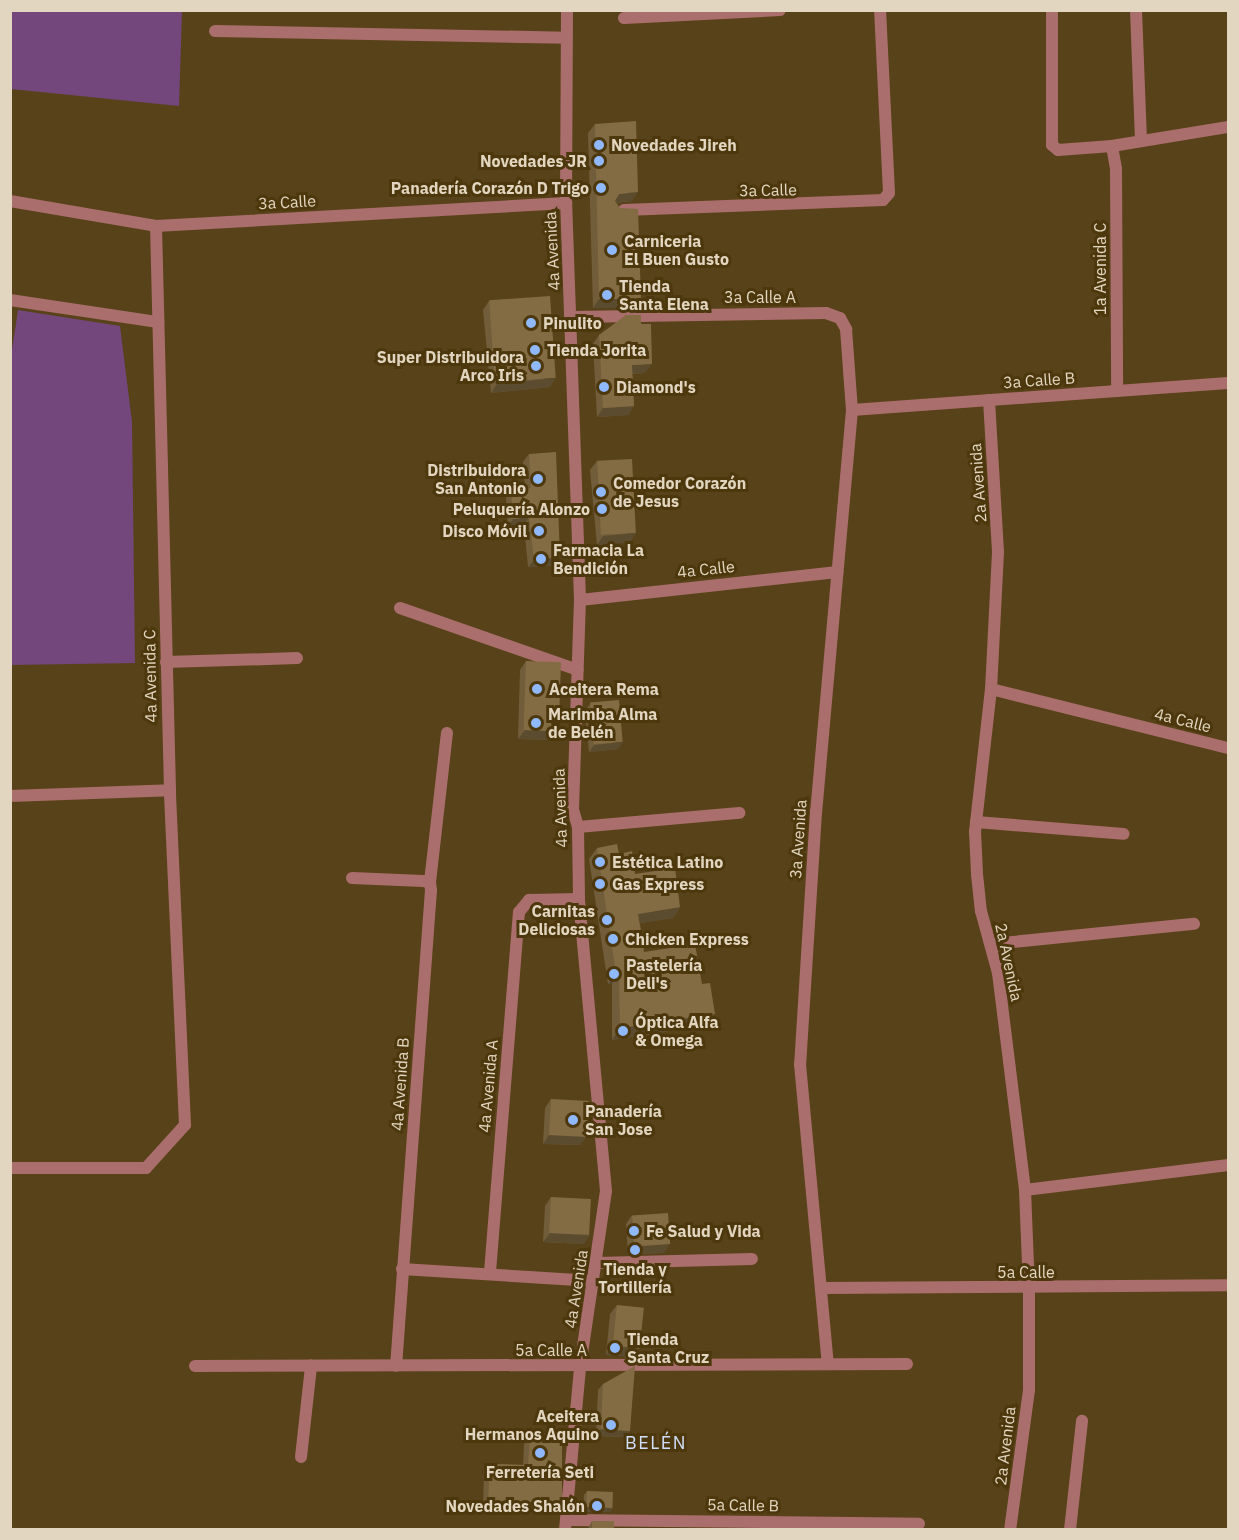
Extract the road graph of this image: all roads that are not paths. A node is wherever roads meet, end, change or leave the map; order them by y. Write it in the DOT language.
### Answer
graph roads {
  1 [pos="567,10"];
  2 [pos="780,10"];
  3 [pos="880,10"];
  4 [pos="1052,10"];
  5 [pos="1136,10"];
  6 [pos="624,18"];
  7 [pos="215,31"];
  8 [pos="566,38"];
  9 [pos="1228,127"];
  10 [pos="1141,139"];
  11 [pos="1112,146"];
  12 [pos="10,201"];
  13 [pos="566,203"];
  14 [pos="617,210"];
  15 [pos="156,226"];
  16 [pos="10,300"];
  17 [pos="572,317"];
  18 [pos="840,318"];
  19 [pos="158,322"];
  20 [pos="1228,383"];
  21 [pos="1117,391"];
  22 [pos="989,400"];
  23 [pos="852,410"];
  24 [pos="837,572"];
  25 [pos="580,600"];
  26 [pos="400,608"];
  27 [pos="297,658"];
  28 [pos="166,662"];
  29 [pos="578,670"];
  30 [pos="991,689"];
  31 [pos="447,733"];
  32 [pos="1228,748"];
  33 [pos="170,790"];
  34 [pos="10,796"];
  35 [pos="739,813"];
  36 [pos="976,822"];
  37 [pos="578,827"];
  38 [pos="1124,834"];
  39 [pos="352,878"];
  40 [pos="430,882"];
  41 [pos="579,899"];
  42 [pos="1194,924"];
  43 [pos="992,944"];
  44 [pos="1228,1166"];
  45 [pos="10,1168"];
  46 [pos="1025,1190"];
  47 [pos="752,1259"];
  48 [pos="597,1263"];
  49 [pos="402,1269"];
  50 [pos="490,1272"];
  51 [pos="593,1281"];
  52 [pos="1228,1285"];
  53 [pos="824,1288"];
  54 [pos="1029,1289"];
  55 [pos="828,1364"];
  56 [pos="907,1364"];
  57 [pos="195,1366"];
  58 [pos="311,1366"];
  59 [pos="396,1366"];
  60 [pos="580,1367"];
  61 [pos="1082,1421"];
  62 [pos="301,1456"];
  63 [pos="919,1524"];
  64 [pos="566,1525"];
  65 [pos="1010,1530"];
  66 [pos="1070,1530"];
  1 -- 8 [label="street, 4a Avenida"];
  2 -- 6 [label="street"];
  3 -- 14 [label="street, 3a Calle"];
  4 -- 11 [label="street"];
  5 -- 10 [label="street"];
  7 -- 8 [label="street"];
  8 -- 13 [label="street, 4a Avenida"];
  9 -- 10 [label="street"];
  10 -- 11 [label="street"];
  11 -- 21 [label="street, 1a Avenida C"];
  12 -- 15 [label="street, 3a Calle"];
  13 -- 15 [label="street, 3a Calle"];
  13 -- 17 [label="street, 4a Avenida"];
  15 -- 19 [label="street, 4a Avenida C"];
  16 -- 19 [label="street"];
  17 -- 18 [label="street, 3a Calle A"];
  17 -- 25 [label="street, 4a Avenida"];
  18 -- 23 [label="street, 3a Avenida"];
  19 -- 28 [label="street, 4a Avenida C"];
  20 -- 21 [label="street, 3a Calle B"];
  21 -- 22 [label="street, 3a Calle B"];
  22 -- 23 [label="street, 3a Calle B"];
  22 -- 30 [label="street, 2a Avenida"];
  23 -- 24 [label="street, 3a Avenida"];
  24 -- 25 [label="street, 4a Calle"];
  24 -- 53 [label="street, 3a Avenida"];
  25 -- 29 [label="street, 4a Avenida"];
  26 -- 29 [label="street"];
  27 -- 28 [label="street"];
  28 -- 33 [label="street, 4a Avenida C"];
  29 -- 37 [label="street, 4a Avenida"];
  30 -- 32 [label="street, 4a Calle"];
  30 -- 36 [label="street, 2a Avenida"];
  31 -- 40 [label="street, 4a Avenida B"];
  33 -- 34 [label="street"];
  33 -- 45 [label="street, 4a Avenida C"];
  35 -- 37 [label="street"];
  36 -- 38 [label="street"];
  36 -- 43 [label="street, 2a Avenida"];
  37 -- 41 [label="street, 4a Avenida"];
  39 -- 40 [label="street"];
  40 -- 49 [label="street, 4a Avenida B"];
  41 -- 48 [label="street, 4a Avenida"];
  41 -- 50 [label="street, 4a Avenida A"];
  42 -- 43 [label="street"];
  43 -- 46 [label="street, 2a Avenida"];
  44 -- 46 [label="street"];
  46 -- 54 [label="street, 2a Avenida"];
  47 -- 48 [label="street"];
  48 -- 51 [label="street, 4a Avenida"];
  49 -- 50 [label="street"];
  49 -- 59 [label="street, 4a Avenida B"];
  50 -- 51 [label="street"];
  51 -- 60 [label="street, 4a Avenida"];
  52 -- 54 [label="street, 5a Calle"];
  53 -- 54 [label="street, 5a Calle"];
  53 -- 55 [label="street, 3a Avenida"];
  54 -- 65 [label="street, 2a Avenida"];
  55 -- 56 [label="street, 5a Calle A"];
  55 -- 60 [label="street, 5a Calle A"];
  57 -- 58 [label="street, 5a Calle A"];
  58 -- 59 [label="street, 5a Calle A"];
  58 -- 62 [label="street"];
  59 -- 60 [label="street, 5a Calle A"];
  60 -- 64 [label="street, 4a Avenida"];
  61 -- 66 [label="street"];
  63 -- 64 [label="street, 5a Calle B"];
}
